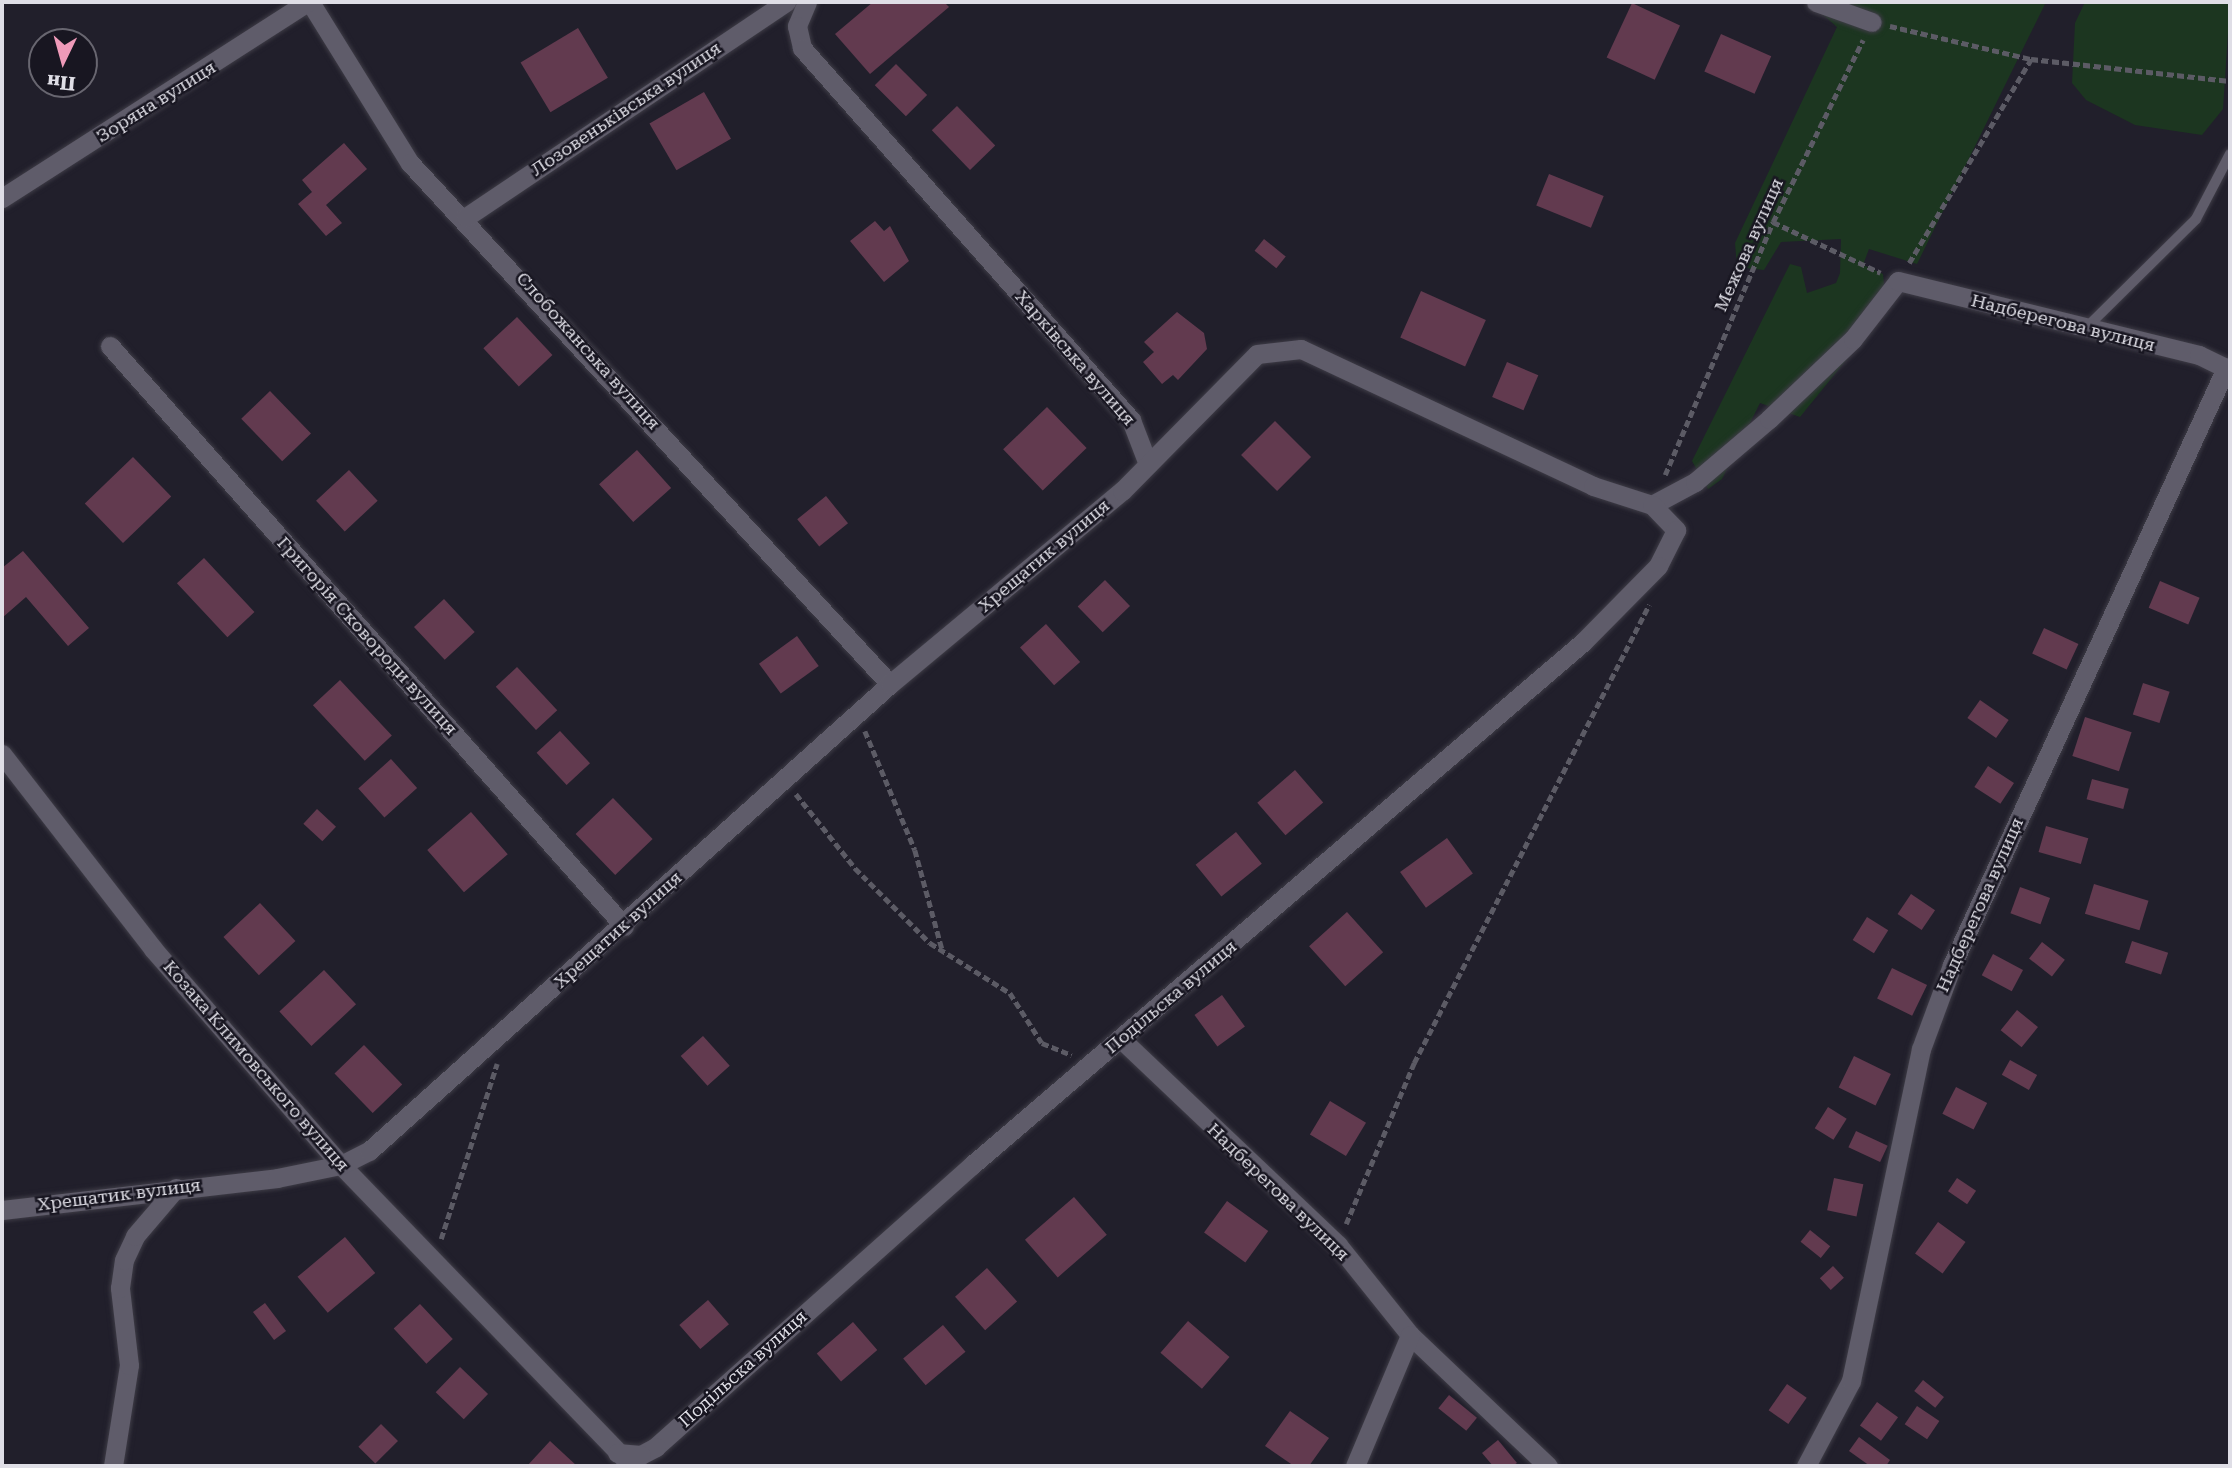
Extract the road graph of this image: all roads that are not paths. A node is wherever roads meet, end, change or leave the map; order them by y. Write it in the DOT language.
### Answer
graph roads {
  1 [pos="308,2"];
  2 [pos="786,2"];
  3 [pos="807,2"];
  4 [pos="1816,2"];
  5 [pos="1872,22"];
  6 [pos="2230,154"];
  7 [pos="2,198"];
  8 [pos="466,217"];
  9 [pos="2084,331"];
  10 [pos="110,346"];
  11 [pos="2228,369"];
  12 [pos="1148,464"];
  13 [pos="1652,505"];
  14 [pos="890,684"];
  15 [pos="2,754"];
  16 [pos="624,926"];
  17 [pos="1116,1044"];
  18 [pos="341,1165"];
  19 [pos="176,1188"];
  20 [pos="2,1210"];
  21 [pos="1410,1335"];
  22 [pos="617,1452"];
  23 [pos="113,1466"];
  24 [pos="634,1466"];
  25 [pos="1355,1466"];
  26 [pos="1548,1466"];
  27 [pos="1806,1466"];
  1 -- 7 [label="street, Зоряна вулиця"];
  1 -- 8 [label="street, Слобожанська вулиця"];
  2 -- 8 [label="street, Лозовеньківська вулиця"];
  3 -- 12 [label="street, Харківська вулиця"];
  4 -- 5 [label="street"];
  6 -- 9 [label="lane"];
  8 -- 14 [label="street, Слобожанська вулиця"];
  9 -- 11 [label="street, Надберегова вулиця"];
  9 -- 13 [label="street, Надберегова вулиця"];
  10 -- 16 [label="street, Григорія Сковороди вулиця"];
  11 -- 27 [label="street, Надберегова вулиця"];
  12 -- 13 [label="street"];
  12 -- 14 [label="street, Хрещатик вулиця"];
  13 -- 17 [label="street, Подільска вулиця"];
  14 -- 16 [label="street, Хрещатик вулиця"];
  15 -- 18 [label="street, Козака Климовського вулиця"];
  16 -- 18 [label="street, Хрещатик вулиця"];
  17 -- 21 [label="street, Надберегова вулиця"];
  17 -- 22 [label="street, Подільска вулиця"];
  18 -- 19 [label="street, Хрещатик вулиця"];
  18 -- 22 [label="street, Козака Климовського вулиця"];
  19 -- 20 [label="street, Хрещатик вулиця"];
  19 -- 23 [label="street"];
  21 -- 25 [label="street"];
  21 -- 26 [label="street, Надберегова вулиця"];
  22 -- 24 [label="street, Козака Климовського вулиця"];
}
